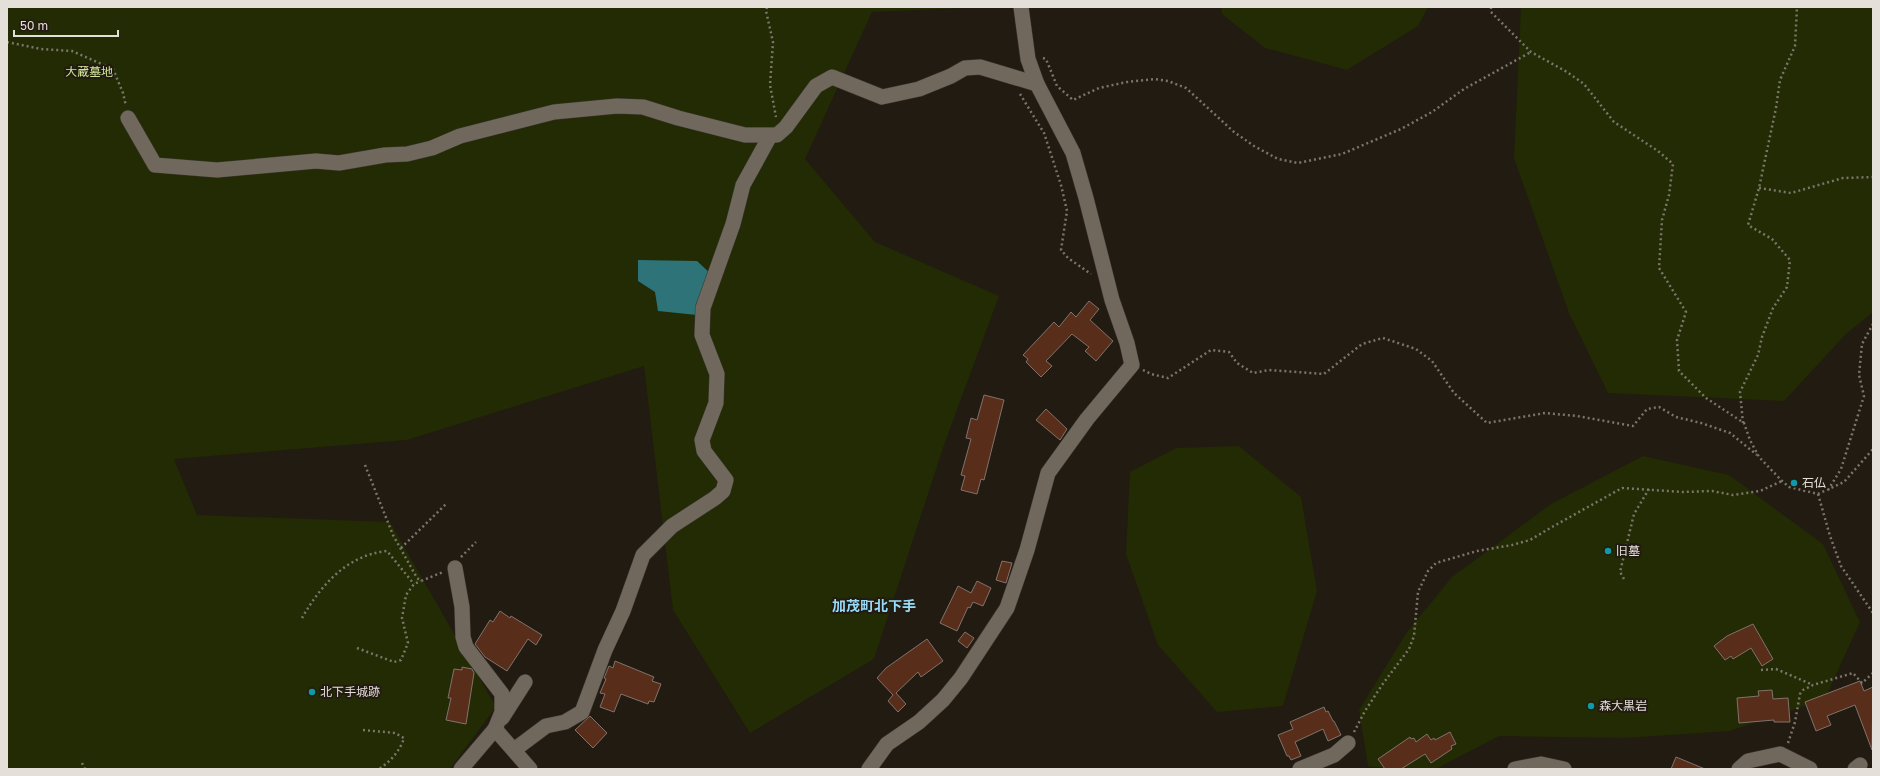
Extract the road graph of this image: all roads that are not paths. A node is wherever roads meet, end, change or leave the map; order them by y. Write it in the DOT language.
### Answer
graph roads {
  1 [pos="1021,7"];
  2 [pos="1037,84"];
  3 [pos="128,118"];
  4 [pos="770,136"];
  5 [pos="455,568"];
  6 [pos="525,682"];
  7 [pos="495,729"];
  8 [pos="1348,743"];
  9 [pos="514,750"];
  10 [pos="461,769"];
  11 [pos="530,769"];
  12 [pos="869,769"];
  13 [pos="1300,769"];
  14 [pos="1515,769"];
  15 [pos="1564,769"];
  16 [pos="1739,769"];
  17 [pos="1810,769"];
  1 -- 2 [label="street"];
  2 -- 4 [label="street"];
  2 -- 12 [label="street"];
  3 -- 4 [label="street"];
  4 -- 9 [label="street"];
  5 -- 7 [label="street"];
  6 -- 7 [label="street"];
  7 -- 9 [label="street"];
  7 -- 10 [label="street"];
  8 -- 13 [label="street"];
  9 -- 11 [label="street"];
  14 -- 15 [label="street"];
  16 -- 17 [label="street"];
}
